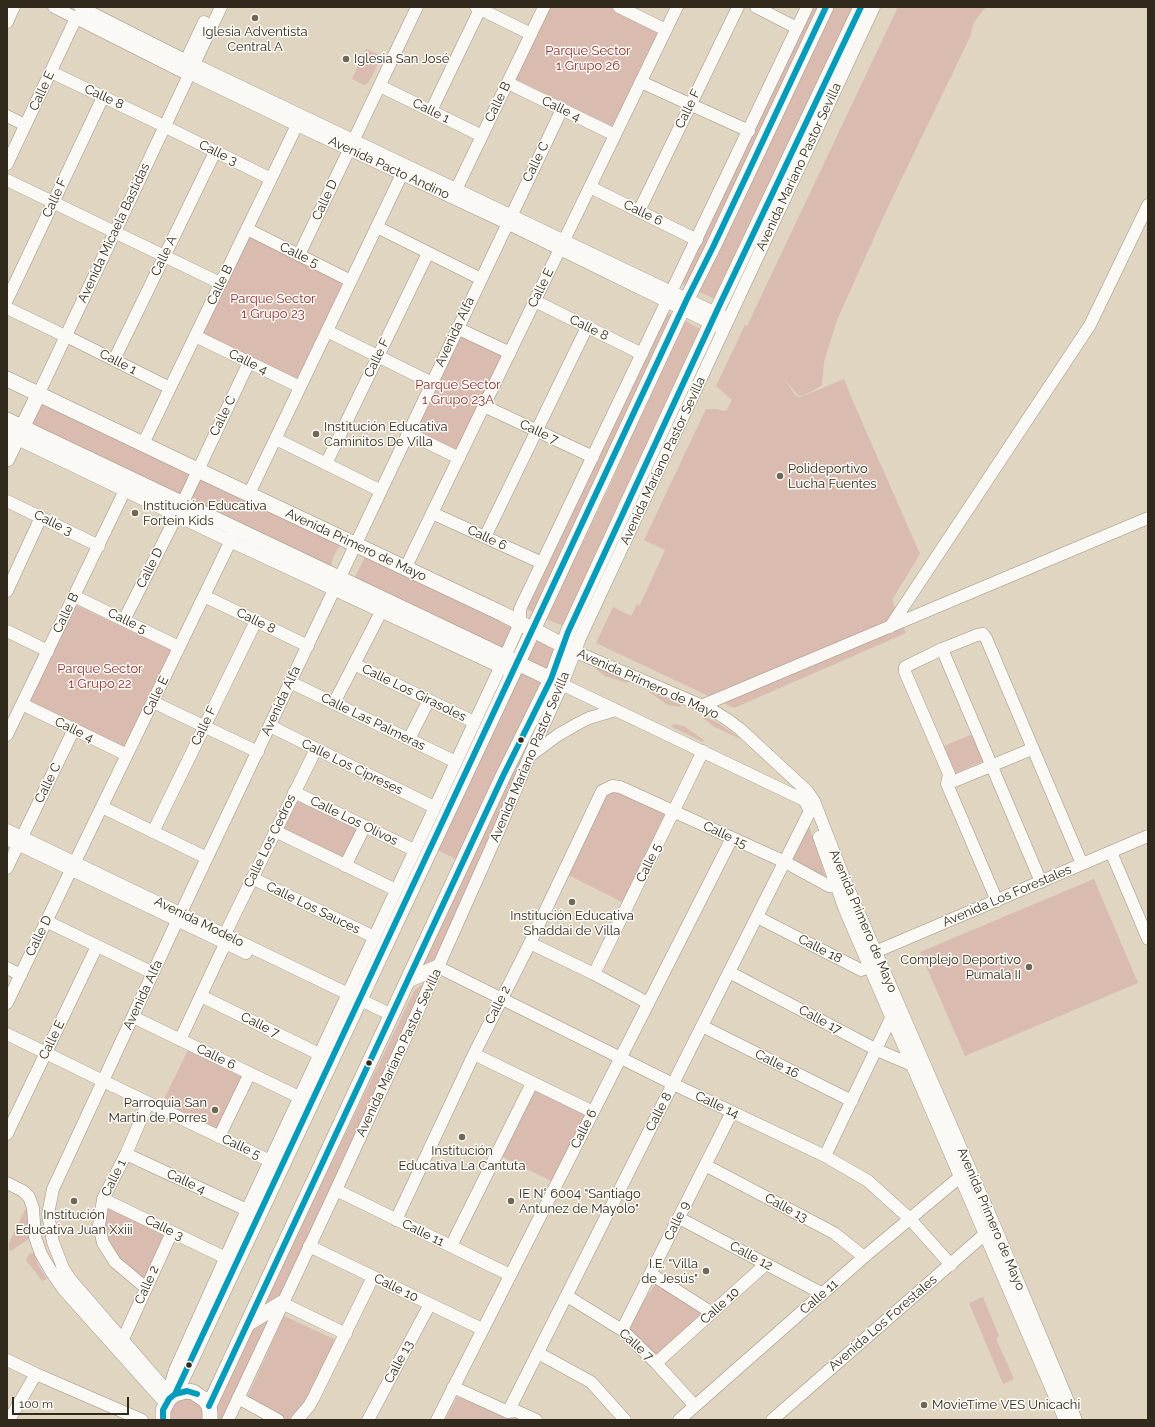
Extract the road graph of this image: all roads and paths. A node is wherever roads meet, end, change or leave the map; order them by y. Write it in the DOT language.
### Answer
graph roads {
  1 [pos="14,7"];
  2 [pos="54,7"];
  3 [pos="212,7"];
  4 [pos="221,7"];
  5 [pos="417,7"];
  6 [pos="544,7"];
  7 [pos="619,7"];
  8 [pos="677,7"];
  9 [pos="738,7"];
  10 [pos="756,7"];
  11 [pos="807,7"];
  12 [pos="826,7"];
  13 [pos="861,7"];
  14 [pos="874,7"];
  15 [pos="479,8"];
  16 [pos="80,10"];
  17 [pos="7,22"];
  18 [pos="797,28"];
  19 [pos="666,30"];
  20 [pos="531,34"];
  21 [pos="187,67"];
  22 [pos="51,72"];
  23 [pos="641,82"];
  24 [pos="508,83"];
  25 [pos="380,86"];
  26 [pos="104,97"];
  27 [pos="690,105"];
  28 [pos="562,109"];
  29 [pos="431,111"];
  30 [pos="7,116"];
  31 [pos="161,124"];
  32 [pos="25,125"];
  33 [pos="297,126"];
  34 [pos="748,131"];
  35 [pos="482,136"];
  36 [pos="615,136"];
  37 [pos="352,144"];
  38 [pos="215,152"];
  39 [pos="7,164"];
  40 [pos="402,174"];
  41 [pos="271,179"];
  42 [pos="7,180"];
  43 [pos="590,187"];
  44 [pos="454,193"];
  45 [pos="54,202"];
  46 [pos="1148,205"];
  47 [pos="639,211"];
  48 [pos="509,219"];
  49 [pos="377,227"];
  50 [pos="246,229"];
  51 [pos="111,230"];
  52 [pos="697,240"];
  53 [pos="562,245"];
  54 [pos="428,253"];
  55 [pos="299,255"];
  56 [pos="164,256"];
  57 [pos="481,279"];
  58 [pos="351,281"];
  59 [pos="220,283"];
  60 [pos="670,297"];
  61 [pos="7,300"];
  62 [pos="535,301"];
  63 [pos="685,304"];
  64 [pos="7,308"];
  65 [pos="720,321"];
  66 [pos="588,327"];
  67 [pos="458,328"];
  68 [pos="327,331"];
  69 [pos="62,334"];
  70 [pos="195,336"];
  71 [pos="510,353"];
  72 [pos="642,354"];
  73 [pos="378,356"];
  74 [pos="114,360"];
  75 [pos="249,362"];
  76 [pos="7,378"];
  77 [pos="432,383"];
  78 [pos="170,388"];
  79 [pos="300,388"];
  80 [pos="36,392"];
  81 [pos="484,406"];
  82 [pos="12,431"];
  83 [pos="537,431"];
  84 [pos="408,433"];
  85 [pos="276,439"];
  86 [pos="143,444"];
  87 [pos="593,457"];
  88 [pos="459,458"];
  89 [pos="7,459"];
  90 [pos="326,464"];
  91 [pos="197,470"];
  92 [pos="125,490"];
  93 [pos="381,491"];
  94 [pos="249,494"];
  95 [pos="7,501"];
  96 [pos="179,509"];
  97 [pos="432,513"];
  98 [pos="41,518"];
  99 [pos="1148,518"];
  100 [pos="233,535"];
  101 [pos="485,537"];
  102 [pos="355,545"];
  103 [pos="99,546"];
  104 [pos="542,563"];
  105 [pos="405,569"];
  106 [pos="337,584"];
  107 [pos="7,591"];
  108 [pos="74,596"];
  109 [pos="204,596"];
  110 [pos="380,612"];
  111 [pos="124,620"];
  112 [pos="256,621"];
  113 [pos="527,626"];
  114 [pos="890,627"];
  115 [pos="7,631"];
  116 [pos="308,646"];
  117 [pos="179,647"];
  118 [pos="569,649"];
  119 [pos="942,650"];
  120 [pos="48,651"];
  121 [pos="354,664"];
  122 [pos="509,665"];
  123 [pos="290,682"];
  124 [pos="556,682"];
  125 [pos="429,700"];
  126 [pos="153,702"];
  127 [pos="22,704"];
  128 [pos="334,704"];
  129 [pos="701,706"];
  130 [pos="616,710"];
  131 [pos="474,722"];
  132 [pos="204,726"];
  133 [pos="270,726"];
  134 [pos="74,729"];
  135 [pos="7,735"];
  136 [pos="409,739"];
  137 [pos="316,749"];
  138 [pos="1032,749"];
  139 [pos="258,752"];
  140 [pos="703,752"];
  141 [pos="127,755"];
  142 [pos="530,755"];
  143 [pos="456,762"];
  144 [pos="992,765"];
  145 [pos="947,784"];
  146 [pos="602,791"];
  147 [pos="294,792"];
  148 [pos="102,807"];
  149 [pos="434,807"];
  150 [pos="674,811"];
  151 [pos="810,811"];
  152 [pos="365,826"];
  153 [pos="7,830"];
  154 [pos="275,831"];
  155 [pos="153,832"];
  156 [pos="1148,836"];
  157 [pos="732,838"];
  158 [pos="7,840"];
  159 [pos="20,841"];
  160 [pos="414,850"];
  161 [pos="1111,852"];
  162 [pos="208,858"];
  163 [pos="785,862"];
  164 [pos="1082,864"];
  165 [pos="73,866"];
  166 [pos="345,866"];
  167 [pos="7,868"];
  168 [pos="252,878"];
  169 [pos="1041,882"];
  170 [pos="842,885"];
  171 [pos="396,890"];
  172 [pos="997,900"];
  173 [pos="179,917"];
  174 [pos="757,917"];
  175 [pos="46,921"];
  176 [pos="374,938"];
  177 [pos="225,939"];
  178 [pos="1148,939"];
  179 [pos="530,943"];
  180 [pos="97,946"];
  181 [pos="870,958"];
  182 [pos="438,967"];
  183 [pos="7,968"];
  184 [pos="729,972"];
  185 [pos="153,973"];
  186 [pos="594,974"];
  187 [pos="21,975"];
  188 [pos="408,980"];
  189 [pos="201,996"];
  190 [pos="353,999"];
  191 [pos="501,999"];
  192 [pos="7,1003"];
  193 [pos="648,1003"];
  194 [pos="133,1016"];
  195 [pos="390,1017"];
  196 [pos="891,1018"];
  197 [pos="702,1026"];
  198 [pos="7,1034"];
  199 [pos="180,1040"];
  200 [pos="877,1050"];
  201 [pos="46,1053"];
  202 [pos="319,1054"];
  203 [pos="474,1054"];
  204 [pos="620,1058"];
  205 [pos="912,1065"];
  206 [pos="250,1073"];
  207 [pos="103,1081"];
  208 [pos="532,1083"];
  209 [pos="673,1084"];
  210 [pos="299,1097"];
  211 [pos="852,1101"];
  212 [pos="148,1103"];
  213 [pos="592,1112"];
  214 [pos="732,1112"];
  215 [pos="7,1134"];
  216 [pos="219,1136"];
  217 [pos="126,1154"];
  218 [pos="825,1156"];
  219 [pos="270,1160"];
  220 [pos="705,1165"];
  221 [pos="961,1176"];
  222 [pos="8,1182"];
  223 [pos="336,1190"];
  224 [pos="103,1199"];
  225 [pos="247,1210"];
  226 [pos="679,1218"];
  227 [pos="910,1219"];
  228 [pos="396,1220"];
  229 [pos="172,1232"];
  230 [pos="991,1232"];
  231 [pos="309,1246"];
  232 [pos="451,1246"];
  233 [pos="864,1257"];
  234 [pos="226,1258"];
  235 [pos="766,1264"];
  236 [pos="951,1265"];
  237 [pos="651,1274"];
  238 [pos="510,1275"];
  239 [pos="374,1277"];
  240 [pos="146,1288"];
  241 [pos="822,1294"];
  242 [pos="566,1296"];
  243 [pos="282,1303"];
  244 [pos="430,1304"];
  245 [pos="712,1313"];
  246 [pos="247,1324"];
  247 [pos="482,1329"];
  248 [pos="622,1330"];
  249 [pos="346,1334"];
  250 [pos="123,1339"];
  251 [pos="538,1353"];
  252 [pos="7,1360"];
  253 [pos="656,1364"];
  254 [pos="36,1374"];
  255 [pos="453,1387"];
  256 [pos="171,1398"];
  257 [pos="238,1398"];
  258 [pos="695,1406"];
  259 [pos="508,1412"];
  260 [pos="210,1413"];
  261 [pos="8,1420"];
  262 [pos="142,1420"];
  263 [pos="164,1420"];
  264 [pos="228,1420"];
  265 [pos="278,1420"];
  266 [pos="297,1420"];
  267 [pos="368,1420"];
  268 [pos="436,1420"];
  269 [pos="536,1420"];
  270 [pos="625,1420"];
  271 [pos="679,1420"];
  272 [pos="772,1420"];
  273 [pos="1065,1420"];
  274 [pos="1076,1420"];
  1 -- 17 [label="street"];
  2 -- 16 [label="street, Avenida Pacto Andino"];
  3 -- 21 [label="street, Avenida Micaela Bastidas"];
  4 -- 21 [label="street, Avenida Micaela Bastidas"];
  5 -- 25 [label="street, Calle D"];
  6 -- 20 [label="street, Calle B"];
  7 -- 19 [label="street"];
  8 -- 19 [label="street, Calle E"];
  9 -- 27 [label="street, Calle F"];
  10 -- 18 [label="street"];
  11 -- 18 [label="street"];
  12 -- 63 [label="main road"];
  13 -- 65 [label="main road, Avenida Mariano Pastor Sevilla"];
  14 -- 65 [label="street, Avenida Mariano Pastor Sevilla"];
  15 -- 20 [label="street"];
  15 -- 29 [label="street"];
  16 -- 21 [label="street, Avenida Pacto Andino"];
  16 -- 22 [label="street, Calle E"];
  18 -- 34 [label="street"];
  19 -- 23 [label="street, Calle E"];
  20 -- 24 [label="street, Calle B"];
  21 -- 31 [label="street, Avenida Micaela Bastidas"];
  21 -- 33 [label="street, Avenida Pacto Andino"];
  21 -- 37 [label="street, Avenida Pacto Andino"];
  22 -- 26 [label="street, Calle 8"];
  22 -- 32 [label="street, Calle E"];
  23 -- 27 [label="street"];
  23 -- 36 [label="street, Calle E"];
  24 -- 28 [label="street, Calle 4"];
  24 -- 35 [label="street, Calle B"];
  25 -- 29 [label="street, Calle 1"];
  25 -- 37 [label="street, Calle D"];
  26 -- 31 [label="street, Calle 8"];
  26 -- 45 [label="street, Calle F"];
  27 -- 34 [label="street"];
  27 -- 47 [label="street, Calle F"];
  28 -- 36 [label="street, Calle 4"];
  28 -- 48 [label="street, Calle C"];
  29 -- 35 [label="street, Calle 1"];
  30 -- 32 [label="street"];
  31 -- 38 [label="street, Calle 3"];
  31 -- 51 [label="street, Avenida Micaela Bastidas"];
  32 -- 39 [label="street, Calle E"];
  33 -- 37 [label="street, Avenida Pacto Andino"];
  33 -- 41 [label="street, Calle B"];
  34 -- 52 [label="street"];
  35 -- 44 [label="street, Calle B"];
  36 -- 43 [label="street, Calle E"];
  37 -- 40 [label="street, Avenida Pacto Andino"];
  37 -- 44 [label="street, Avenida Pacto Andino"];
  37 -- 55 [label="street, Calle D"];
  38 -- 41 [label="street, Calle 3"];
  38 -- 56 [label="street, Calle A"];
  40 -- 44 [label="street, Avenida Pacto Andino"];
  40 -- 49 [label="street"];
  41 -- 50 [label="street, Calle B"];
  42 -- 45 [label="street"];
  43 -- 47 [label="street, Calle 6"];
  43 -- 53 [label="street, Calle E"];
  44 -- 48 [label="street, Avenida Pacto Andino"];
  45 -- 51 [label="street"];
  45 -- 61 [label="street, Calle F"];
  46 -- 114 [label="street"];
  47 -- 52 [label="street, Calle 6"];
  48 -- 53 [label="street, Avenida Pacto Andino"];
  48 -- 57 [label="street, Avenida Alfa"];
  49 -- 54 [label="street"];
  49 -- 58 [label="street"];
  50 -- 55 [label="street, Calle 5"];
  50 -- 59 [label="street, Calle B"];
  51 -- 56 [label="street"];
  51 -- 69 [label="street, Avenida Micaela Bastidas"];
  52 -- 60 [label="street"];
  53 -- 60 [label="street, Avenida Pacto Andino"];
  53 -- 62 [label="street, Calle E"];
  54 -- 57 [label="street"];
  54 -- 73 [label="street, Calle F"];
  55 -- 58 [label="street, Calle 5"];
  56 -- 59 [label="street"];
  56 -- 74 [label="street, Calle A"];
  57 -- 67 [label="street, Avenida Alfa"];
  58 -- 68 [label="street"];
  59 -- 70 [label="street, Calle B"];
  60 -- 63 [label="street, Avenida Pacto Andino"];
  60 -- 72 [label="street"];
  62 -- 66 [label="street, Calle 8"];
  62 -- 71 [label="street, Calle E"];
  63 -- 65 [label="street, Avenida Pacto Andino"];
  63 -- 113 [label="main road"];
  64 -- 69 [label="street"];
  65 -- 118 [label="main road, Avenida Mariano Pastor Sevilla"];
  66 -- 72 [label="street, Calle 8"];
  66 -- 83 [label="street"];
  67 -- 71 [label="street"];
  67 -- 77 [label="street, Avenida Alfa"];
  68 -- 73 [label="street"];
  68 -- 79 [label="street"];
  69 -- 74 [label="street, Calle 1"];
  69 -- 80 [label="street, Avenida Micaela Bastidas"];
  70 -- 75 [label="street, Calle 4"];
  70 -- 78 [label="street, Calle B"];
  71 -- 81 [label="street, Calle E"];
  72 -- 87 [label="street"];
  73 -- 77 [label="street"];
  73 -- 90 [label="street, Calle F"];
  74 -- 78 [label="street, Calle 1"];
  75 -- 79 [label="street, Calle 4"];
  75 -- 91 [label="street, Calle C"];
  76 -- 80 [label="main road, Avenida Primero de Mayo"];
  77 -- 84 [label="street, Avenida Alfa"];
  78 -- 86 [label="street, Calle B"];
  79 -- 85 [label="street"];
  80 -- 82 [label="main road, Avenida Micaela Bastidas"];
  80 -- 86 [label="main road, Avenida Primero de Mayo"];
  81 -- 83 [label="street, Calle 7"];
  81 -- 88 [label="street, Calle E"];
  82 -- 89 [label="main road, Avenida Micaela Bastidas"];
  82 -- 92 [label="street, Avenida Primero de Mayo"];
  82 -- 96 [label="main road, Avenida Primero de Mayo"];
  83 -- 87 [label="street, Calle 7"];
  83 -- 101 [label="street"];
  84 -- 88 [label="street"];
  84 -- 93 [label="street, Avenida Alfa"];
  85 -- 90 [label="street"];
  85 -- 94 [label="street"];
  86 -- 91 [label="main road, Avenida Primero de Mayo"];
  87 -- 104 [label="street"];
  88 -- 97 [label="street, Calle E"];
  90 -- 93 [label="street"];
  91 -- 94 [label="main road, Avenida Primero de Mayo"];
  91 -- 96 [label="street, Calle C"];
  92 -- 96 [label="street, Avenida Primero de Mayo"];
  92 -- 103 [label="street, Calle B"];
  93 -- 102 [label="street, Avenida Alfa"];
  94 -- 102 [label="main road, Avenida Primero de Mayo"];
  95 -- 98 [label="street, Calle 3"];
  96 -- 100 [label="main road, Avenida Primero de Mayo"];
  96 -- 111 [label="street, Calle D"];
  97 -- 101 [label="street, Calle 6"];
  97 -- 105 [label="street, Calle E"];
  98 -- 103 [label="street, Calle 3"];
  98 -- 107 [label="street"];
  99 -- 114 [label="street"];
  100 -- 106 [label="main road, Avenida Primero de Mayo"];
  100 -- 109 [label="street, Calle E"];
  101 -- 104 [label="street, Calle 6"];
  102 -- 105 [label="main road, Avenida Primero de Mayo"];
  102 -- 106 [label="street, Avenida Alfa"];
  103 -- 108 [label="street, Calle B"];
  104 -- 113 [label="street"];
  105 -- 113 [label="main road, Avenida Primero de Mayo"];
  106 -- 110 [label="street, Avenida Primero de Mayo"];
  106 -- 116 [label="street, Avenida Alfa"];
  106 -- 122 [label="main road, Avenida Primero de Mayo"];
  108 -- 111 [label="street, Calle 5"];
  108 -- 120 [label="street, Calle B"];
  109 -- 112 [label="street, Calle 8"];
  109 -- 117 [label="street, Calle E"];
  110 -- 121 [label="street"];
  110 -- 122 [label="street, Avenida Primero de Mayo"];
  111 -- 117 [label="street, Calle 5"];
  112 -- 116 [label="street, Calle 8"];
  112 -- 132 [label="street, Calle F"];
  113 -- 118 [label="main road, Avenida Primero de Mayo"];
  113 -- 122 [label="main road"];
  114 -- 129 [label="street"];
  115 -- 120 [label="street"];
  116 -- 123 [label="street, Avenida Alfa"];
  117 -- 126 [label="street, Calle E"];
  118 -- 124 [label="main road, Avenida Mariano Pastor Sevilla"];
  118 -- 129 [label="street, Avenida Primero de Mayo"];
  119 -- 138 [label="street"];
  119 -- 144 [label="street"];
  119 -- 145 [label="street"];
  120 -- 127 [label="street, Calle B"];
  121 -- 125 [label="street, Calle Los Girasoles"];
  121 -- 128 [label="street"];
  122 -- 124 [label="main road, Avenida Primero de Mayo"];
  122 -- 131 [label="street"];
  122 -- 190 [label="main road"];
  123 -- 128 [label="street, Calle Las Palmeras"];
  123 -- 133 [label="street, Avenida Alfa"];
  124 -- 130 [label="street, Avenida Primero de Mayo"];
  124 -- 142 [label="street, Avenida Mariano Pastor Sevilla"];
  124 -- 188 [label="main road, Avenida Mariano Pastor Sevilla"];
  125 -- 131 [label="street, Calle Los Girasoles"];
  125 -- 136 [label="street"];
  126 -- 132 [label="street"];
  126 -- 141 [label="street, Calle E"];
  127 -- 134 [label="street, Calle 4"];
  127 -- 135 [label="street, Calle B"];
  128 -- 136 [label="street, Calle Las Palmeras"];
  129 -- 170 [label="street, Avenida Primero de Mayo"];
  130 -- 140 [label="street, Avenida Primero de Mayo"];
  130 -- 142 [label="street"];
  131 -- 143 [label="street"];
  132 -- 139 [label="street"];
  132 -- 155 [label="street, Calle F"];
  133 -- 137 [label="street, Calle Los Cipreses"];
  133 -- 139 [label="street, Avenida Alfa"];
  134 -- 141 [label="street, Calle 4"];
  134 -- 159 [label="street, Calle C"];
  136 -- 143 [label="street, Calle Las Palmeras"];
  137 -- 147 [label="street, Calle Los Cedros"];
  137 -- 149 [label="street, Calle Los Cipreses"];
  138 -- 144 [label="street"];
  138 -- 164 [label="street"];
  139 -- 162 [label="street, Avenida Alfa"];
  140 -- 150 [label="street, Calle 5"];
  140 -- 151 [label="street, Avenida Primero de Mayo"];
  141 -- 148 [label="street, Calle E"];
  142 -- 182 [label="street, Avenida Mariano Pastor Sevilla"];
  143 -- 149 [label="street"];
  144 -- 145 [label="street"];
  144 -- 169 [label="street"];
  145 -- 172 [label="street"];
  146 -- 150 [label="street, Calle 15"];
  146 -- 179 [label="street, Calle 2"];
  147 -- 152 [label="street, Calle Los Olivos"];
  147 -- 154 [label="street, Calle Los Cedros"];
  148 -- 155 [label="street"];
  148 -- 165 [label="street, Calle E"];
  149 -- 160 [label="street"];
  150 -- 157 [label="street, Calle 15"];
  150 -- 186 [label="street, Calle 5"];
  151 -- 163 [label="street, Calle 8"];
  151 -- 170 [label="street, Avenida Primero de Mayo"];
  152 -- 160 [label="street, Calle Los Olivos"];
  152 -- 166 [label="street"];
  153 -- 159 [label="street, Avenida Modelo"];
  154 -- 166 [label="street"];
  154 -- 168 [label="street, Calle Los Cedros"];
  155 -- 162 [label="street"];
  156 -- 161 [label="street, Avenida Los Forestales"];
  157 -- 163 [label="street, Calle 15"];
  157 -- 193 [label="street, Calle 6"];
  158 -- 159 [label="street, Avenida Modelo"];
  159 -- 165 [label="street, Avenida Modelo"];
  159 -- 167 [label="street, Calle C"];
  160 -- 171 [label="street"];
  161 -- 164 [label="street, Avenida Los Forestales"];
  161 -- 178 [label="street"];
  162 -- 173 [label="street, Avenida Alfa"];
  163 -- 170 [label="street, Calle 15"];
  163 -- 174 [label="street, Calle 8"];
  164 -- 169 [label="street, Avenida Los Forestales"];
  165 -- 173 [label="street, Avenida Modelo"];
  165 -- 175 [label="street, Calle D"];
  166 -- 171 [label="street"];
  168 -- 176 [label="street, Calle Los Sauces"];
  168 -- 177 [label="street, Calle Los Cedros"];
  169 -- 172 [label="street, Avenida Los Forestales"];
  170 -- 181 [label="street, Avenida Primero de Mayo"];
  171 -- 176 [label="street"];
  172 -- 181 [label="street, Avenida Los Forestales"];
  173 -- 177 [label="street, Avenida Modelo"];
  173 -- 185 [label="street, Avenida Alfa"];
  174 -- 181 [label="street, Calle 18"];
  174 -- 184 [label="street, Calle 8"];
  175 -- 180 [label="street"];
  175 -- 187 [label="street, Calle D"];
  176 -- 190 [label="street"];
  177 -- 189 [label="street"];
  177 -- 190 [label="street, Avenida Modelo"];
  179 -- 186 [label="street"];
  179 -- 191 [label="street, Calle 2"];
  180 -- 185 [label="street"];
  180 -- 201 [label="street, Calle E"];
  181 -- 196 [label="street, Avenida Primero de Mayo"];
  181 -- 230 [label="street, Avenida Primero de Mayo"];
  182 -- 188 [label="main road"];
  182 -- 191 [label="street, Calle 14"];
  182 -- 223 [label="street, Avenida Mariano Pastor Sevilla"];
  183 -- 187 [label="street"];
  184 -- 197 [label="street, Calle 8"];
  184 -- 200 [label="street, Calle 17"];
  185 -- 194 [label="street, Avenida Alfa"];
  186 -- 193 [label="street"];
  187 -- 192 [label="street, Calle D"];
  188 -- 195 [label="main road, Avenida Mariano Pastor Sevilla"];
  189 -- 199 [label="street"];
  189 -- 202 [label="street, Calle 7"];
  190 -- 195 [label="street, Avenida Modelo"];
  190 -- 202 [label="street"];
  190 -- 256 [label="main road"];
  191 -- 203 [label="street, Calle 2"];
  191 -- 204 [label="street, Calle 14"];
  193 -- 204 [label="street, Calle 6"];
  194 -- 199 [label="street, Calle 6"];
  194 -- 207 [label="street, Avenida Alfa"];
  195 -- 246 [label="main road, Avenida Mariano Pastor Sevilla"];
  196 -- 200 [label="street"];
  196 -- 205 [label="street, Avenida Primero de Mayo"];
  197 -- 209 [label="street, Calle 8"];
  197 -- 211 [label="street, Calle 16"];
  198 -- 201 [label="street"];
  199 -- 206 [label="street, Calle 6"];
  200 -- 205 [label="street, Calle 17"];
  200 -- 211 [label="street"];
  201 -- 207 [label="street"];
  201 -- 215 [label="street, Calle E"];
  202 -- 210 [label="street"];
  203 -- 208 [label="street"];
  203 -- 228 [label="street, Calle 2"];
  204 -- 209 [label="street, Calle 14"];
  204 -- 213 [label="street, Calle 6"];
  205 -- 221 [label="street, Avenida Primero de Mayo"];
  206 -- 210 [label="street, Calle 6"];
  206 -- 216 [label="street"];
  207 -- 212 [label="street, Calle 5"];
  207 -- 250 [label="street, Avenida Alfa"];
  208 -- 213 [label="street"];
  208 -- 232 [label="street"];
  209 -- 214 [label="street, Calle 14"];
  209 -- 242 [label="street, Calle 8"];
  210 -- 219 [label="street"];
  211 -- 218 [label="street"];
  212 -- 216 [label="street, Calle 5"];
  212 -- 217 [label="street, Calle 1"];
  213 -- 238 [label="street, Calle 6"];
  214 -- 218 [label="street, Calle 14"];
  214 -- 220 [label="street, Calle 9"];
  216 -- 219 [label="street, Calle 5"];
  217 -- 224 [label="street, Calle 1"];
  217 -- 225 [label="street, Calle 4"];
  218 -- 227 [label="street, Calle 14"];
  219 -- 225 [label="street"];
  220 -- 226 [label="street, Calle 9"];
  220 -- 233 [label="street, Calle 13"];
  221 -- 227 [label="street, Calle 11"];
  221 -- 230 [label="street, Avenida Primero de Mayo"];
  222 -- 256 [label="street"];
  223 -- 228 [label="street, Calle 11"];
  223 -- 231 [label="street, Avenida Mariano Pastor Sevilla"];
  224 -- 229 [label="street, Calle 3"];
  224 -- 240 [label="street, Calle 1"];
  225 -- 234 [label="street"];
  226 -- 235 [label="street, Calle 12"];
  226 -- 237 [label="street, Calle 9"];
  227 -- 233 [label="street, Calle 11"];
  227 -- 236 [label="street, Calle 14"];
  228 -- 232 [label="street, Calle 11"];
  229 -- 234 [label="street, Calle 3"];
  229 -- 240 [label="street, Calle 2"];
  230 -- 236 [label="street, Avenida Los Forestales"];
  230 -- 273 [label="street, Avenida Primero de Mayo"];
  230 -- 274 [label="street, Avenida Primero de Mayo"];
  231 -- 239 [label="street, Calle 10"];
  231 -- 243 [label="street, Avenida Mariano Pastor Sevilla"];
  232 -- 238 [label="street, Calle 11"];
  233 -- 241 [label="street, Calle 11"];
  234 -- 256 [label="street"];
  235 -- 241 [label="street, Calle 12"];
  235 -- 245 [label="street, Calle 10"];
  236 -- 272 [label="street, Avenida Los Forestales"];
  237 -- 245 [label="street"];
  237 -- 248 [label="street, Calle 9"];
  238 -- 247 [label="street, Calle 6"];
  239 -- 244 [label="street, Calle 10"];
  239 -- 249 [label="street"];
  240 -- 250 [label="street, Calle 2"];
  241 -- 258 [label="street, Calle 11"];
  242 -- 248 [label="street, Calle 7"];
  242 -- 251 [label="street, Calle 8"];
  243 -- 246 [label="main road"];
  243 -- 249 [label="street"];
  243 -- 257 [label="street, Avenida Mariano Pastor Sevilla"];
  244 -- 247 [label="street, Calle 10"];
  244 -- 267 [label="street, Calle 13"];
  245 -- 253 [label="street, Calle 10"];
  246 -- 260 [label="main road, Avenida Mariano Pastor Sevilla"];
  247 -- 255 [label="street, Calle 6"];
  248 -- 253 [label="street, Calle 7"];
  249 -- 266 [label="street"];
  250 -- 256 [label="street, Avenida Alfa"];
  251 -- 259 [label="street, Calle 8"];
  251 -- 270 [label="street"];
  252 -- 254 [label="street"];
  253 -- 258 [label="street, Calle 7"];
  254 -- 261 [label="street"];
  254 -- 262 [label="street"];
  255 -- 259 [label="street"];
  255 -- 268 [label="street, Calle 6"];
  256 -- 260 [label="main road"];
  256 -- 263 [label="main road"];
  257 -- 264 [label="street, Avenida Mariano Pastor Sevilla"];
  257 -- 265 [label="street"];
  258 -- 271 [label="street, Calle 11"];
  259 -- 269 [label="street"];
}
